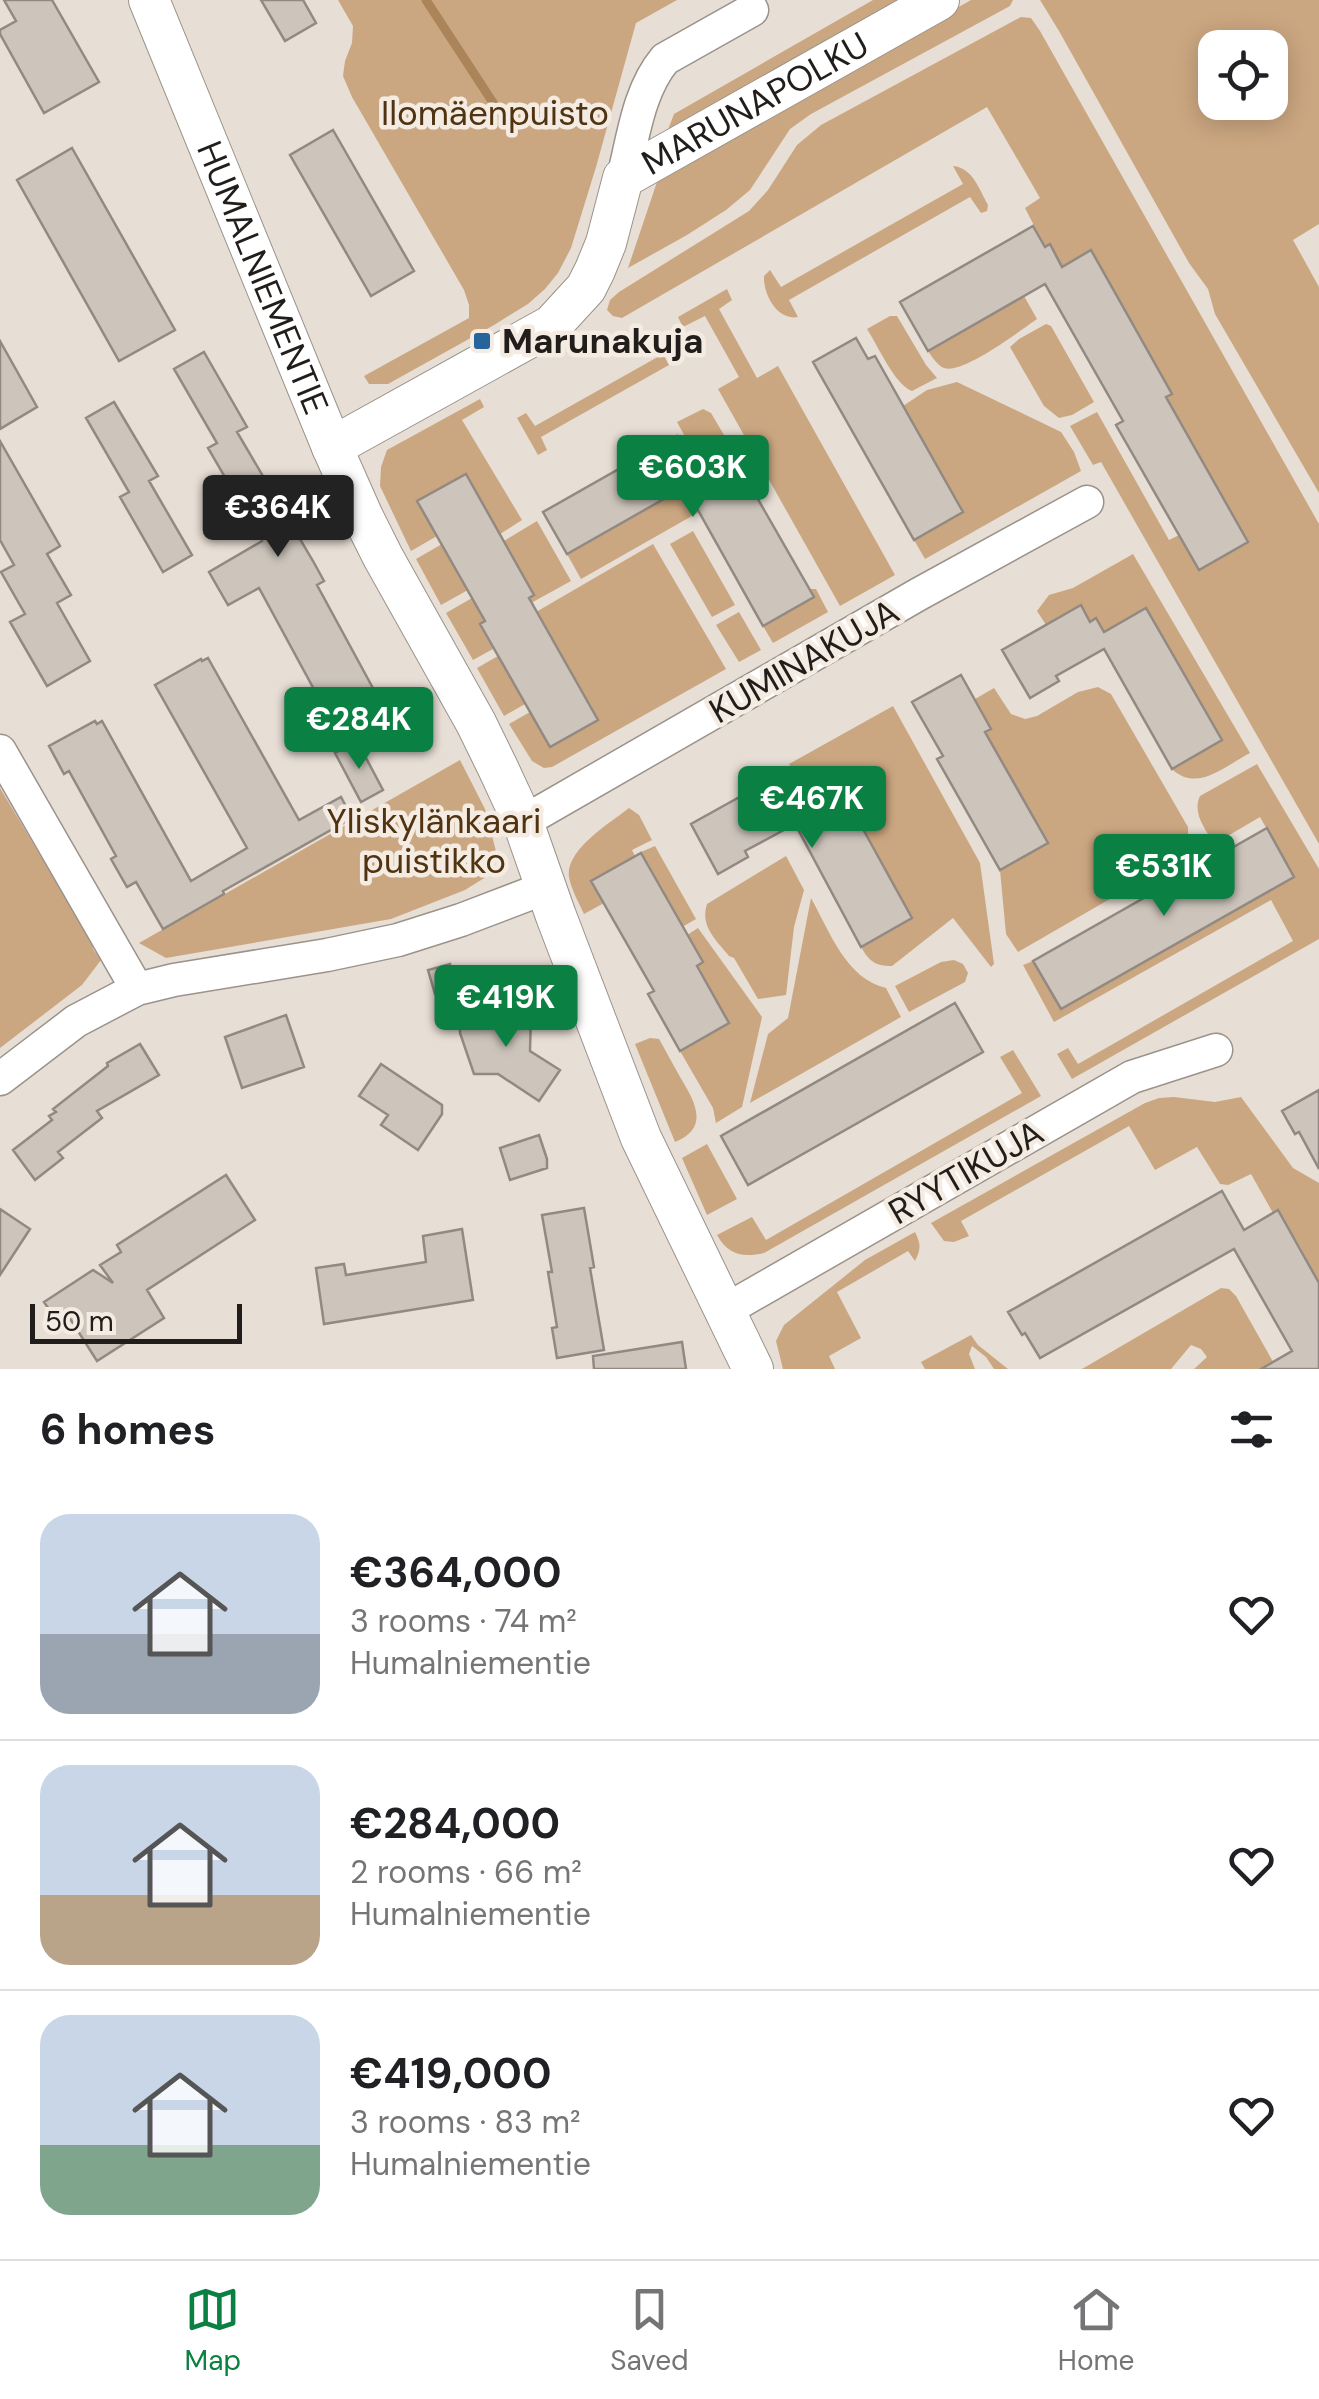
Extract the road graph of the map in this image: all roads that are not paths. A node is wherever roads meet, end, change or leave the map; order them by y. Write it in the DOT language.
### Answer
graph roads {
  1 [pos="149,0"];
  2 [pos="940,0"];
  3 [pos="752,10"];
  4 [pos="624,178"];
  5 [pos="332,447"];
  6 [pos="1087,502"];
  7 [pos="0,751"];
  8 [pos="523,822"];
  9 [pos="545,888"];
  10 [pos="137,989"];
  11 [pos="1216,1050"];
  12 [pos="0,1079"];
  13 [pos="724,1311"];
  14 [pos="753,1369"];
  1 -- 5 [label="street, HUMALNIEMENTIE"];
  2 -- 4 [label="street, MARUNAPOLKU"];
  3 -- 4 [label="street"];
  4 -- 5 [label="street"];
  5 -- 8 [label="street, HUMALNIEMENTIE"];
  6 -- 8 [label="street, KUMINAKUJA"];
  7 -- 10 [label="street"];
  8 -- 9 [label="street, HUMALNIEMENTIE"];
  9 -- 10 [label="street"];
  9 -- 13 [label="street, HUMALNIEMENTIE"];
  10 -- 12 [label="street"];
  11 -- 13 [label="street, RYYTIKUJA"];
  13 -- 14 [label="street, HUMALNIEMENTIE"];
}
